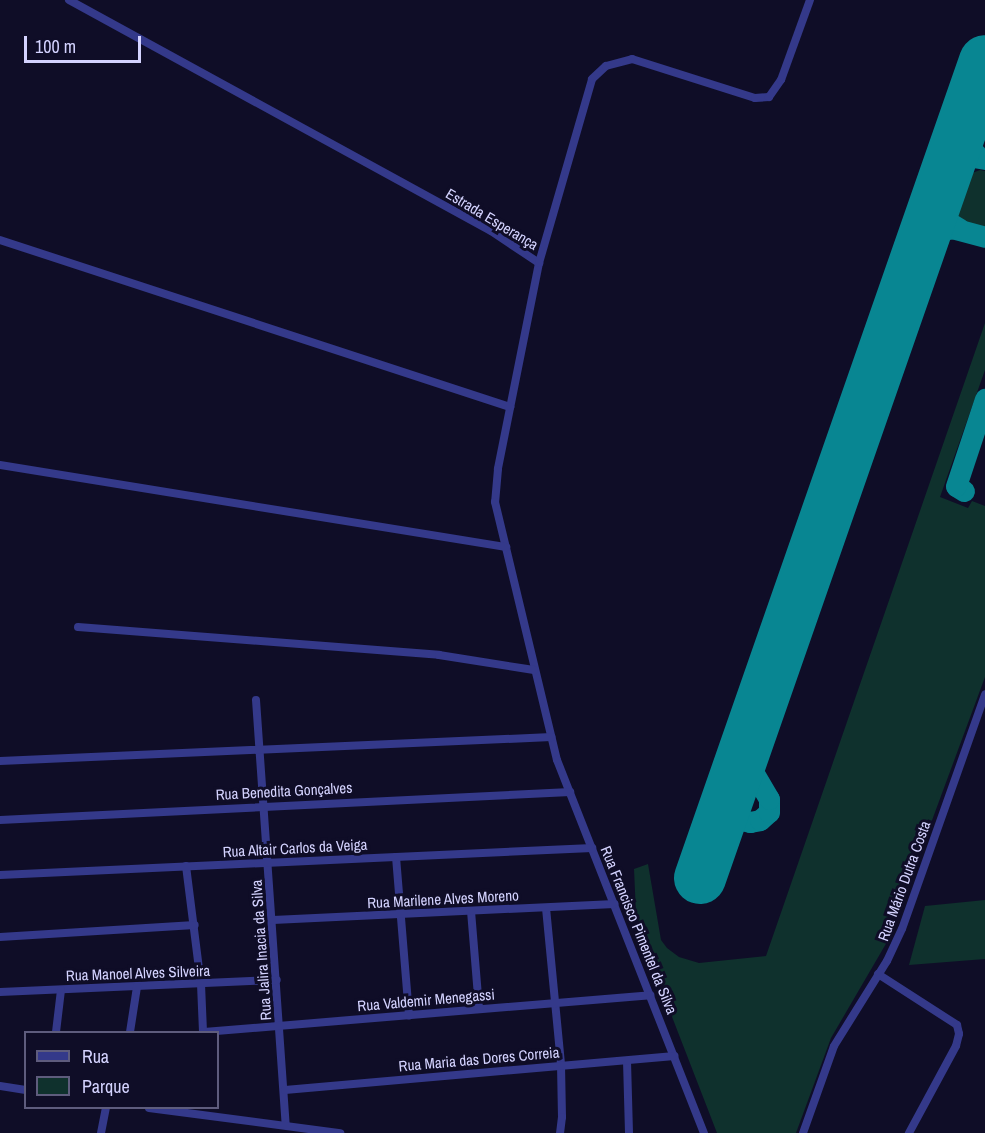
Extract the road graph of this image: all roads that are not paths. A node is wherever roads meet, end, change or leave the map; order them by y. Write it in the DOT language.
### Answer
graph roads {
  1 [pos="69,0"];
  2 [pos="810,0"];
  3 [pos="0,240"];
  4 [pos="539,263"];
  5 [pos="510,407"];
  6 [pos="0,465"];
  7 [pos="506,547"];
  8 [pos="78,627"];
  9 [pos="534,670"];
  10 [pos="985,694"];
  11 [pos="256,700"];
  12 [pos="551,737"];
  13 [pos="259,751"];
  14 [pos="0,761"];
  15 [pos="570,792"];
  16 [pos="263,806"];
  17 [pos="0,820"];
  18 [pos="592,848"];
  19 [pos="396,857"];
  20 [pos="268,863"];
  21 [pos="186,866"];
  22 [pos="0,875"];
  23 [pos="615,904"];
  24 [pos="546,908"];
  25 [pos="471,911"];
  26 [pos="401,914"];
  27 [pos="273,921"];
  28 [pos="195,925"];
  29 [pos="0,937"];
  30 [pos="879,974"];
  31 [pos="276,980"];
  32 [pos="201,984"];
  33 [pos="137,987"];
  34 [pos="61,990"];
  35 [pos="0,992"];
  36 [pos="650,995"];
  37 [pos="555,1002"];
  38 [pos="479,1009"];
  39 [pos="409,1015"];
  40 [pos="281,1026"];
  41 [pos="56,1031"];
  42 [pos="130,1031"];
  43 [pos="203,1031"];
  44 [pos="216,1031"];
  45 [pos="675,1056"];
  46 [pos="627,1061"];
  47 [pos="561,1065"];
  48 [pos="0,1086"];
  49 [pos="24,1090"];
  50 [pos="285,1090"];
  51 [pos="106,1109"];
  52 [pos="170,1109"];
  53 [pos="193,1111"];
  54 [pos="286,1125"];
  55 [pos="101,1133"];
  56 [pos="340,1133"];
  57 [pos="560,1133"];
  58 [pos="629,1133"];
  59 [pos="704,1133"];
  60 [pos="803,1133"];
  61 [pos="909,1133"];
  1 -- 4 [label="street, Estrada Esperança"];
  2 -- 4 [label="street"];
  3 -- 5 [label="street"];
  4 -- 5 [label="street, Estrada Esperança"];
  5 -- 7 [label="street, Estrada Esperança"];
  6 -- 7 [label="street"];
  7 -- 9 [label="street, Estrada Esperança"];
  8 -- 9 [label="street"];
  9 -- 12 [label="street, Estrada Esperança"];
  10 -- 30 [label="street, Rua Mário Dutra Costa"];
  11 -- 13 [label="street, Rua Jalira Inacia da Silva"];
  12 -- 13 [label="street"];
  12 -- 15 [label="street, Rua Francisco Pimentel da Silva"];
  13 -- 14 [label="street"];
  13 -- 16 [label="street, Rua Jalira Inacia da Silva"];
  15 -- 16 [label="street, Rua Benedita Gonçalves"];
  15 -- 18 [label="street, Rua Francisco Pimentel da Silva"];
  16 -- 17 [label="street, Rua Benedita Gonçalves"];
  16 -- 20 [label="street, Rua Jalira Inacia da Silva"];
  18 -- 19 [label="street, Rua Altair Carlos da Veiga"];
  18 -- 23 [label="street, Rua Francisco Pimentel da Silva"];
  19 -- 20 [label="street, Rua Altair Carlos da Veiga"];
  19 -- 26 [label="street"];
  20 -- 21 [label="street, Rua Altair Carlos da Veiga"];
  20 -- 27 [label="street, Rua Jalira Inacia da Silva"];
  21 -- 22 [label="street, Rua Altair Carlos da Veiga"];
  21 -- 28 [label="street"];
  23 -- 24 [label="street, Rua Marilene Alves Moreno"];
  23 -- 36 [label="street, Rua Francisco Pimentel da Silva"];
  24 -- 25 [label="street, Rua Marilene Alves Moreno"];
  24 -- 37 [label="street"];
  25 -- 26 [label="street, Rua Marilene Alves Moreno"];
  25 -- 38 [label="street"];
  26 -- 27 [label="street, Rua Marilene Alves Moreno"];
  26 -- 39 [label="street"];
  27 -- 31 [label="street, Rua Jalira Inacia da Silva"];
  28 -- 29 [label="street"];
  28 -- 32 [label="street"];
  30 -- 60 [label="street, Rua Mário Dutra Costa"];
  30 -- 61 [label="street"];
  31 -- 32 [label="street, Rua Manoel Alves Silveira"];
  31 -- 40 [label="street, Rua Jalira Inacia da Silva"];
  32 -- 33 [label="street, Rua Manoel Alves Silveira"];
  32 -- 43 [label="street"];
  33 -- 34 [label="street, Rua Manoel Alves Silveira"];
  33 -- 42 [label="street"];
  34 -- 35 [label="street, Rua Manoel Alves Silveira"];
  34 -- 41 [label="street"];
  36 -- 37 [label="street, Rua Valdemir Menegassi"];
  36 -- 45 [label="street, Rua Francisco Pimentel da Silva"];
  37 -- 38 [label="street, Rua Valdemir Menegassi"];
  37 -- 47 [label="street"];
  38 -- 39 [label="street, Rua Valdemir Menegassi"];
  39 -- 40 [label="street, Rua Valdemir Menegassi"];
  40 -- 44 [label="street, Rua Valdemir Menegassi"];
  40 -- 50 [label="street, Rua Jalira Inacia da Silva"];
  45 -- 46 [label="street, Rua Maria das Dores Correia"];
  45 -- 59 [label="street, Rua Francisco Pimentel da Silva"];
  46 -- 47 [label="street, Rua Maria das Dores Correia"];
  46 -- 58 [label="street"];
  47 -- 50 [label="street, Rua Maria das Dores Correia"];
  47 -- 57 [label="street"];
  48 -- 49 [label="street"];
  50 -- 54 [label="street, Rua Jalira Inacia da Silva"];
  51 -- 55 [label="street"];
  52 -- 53 [label="street"];
  53 -- 54 [label="street"];
  54 -- 56 [label="street"];
}
